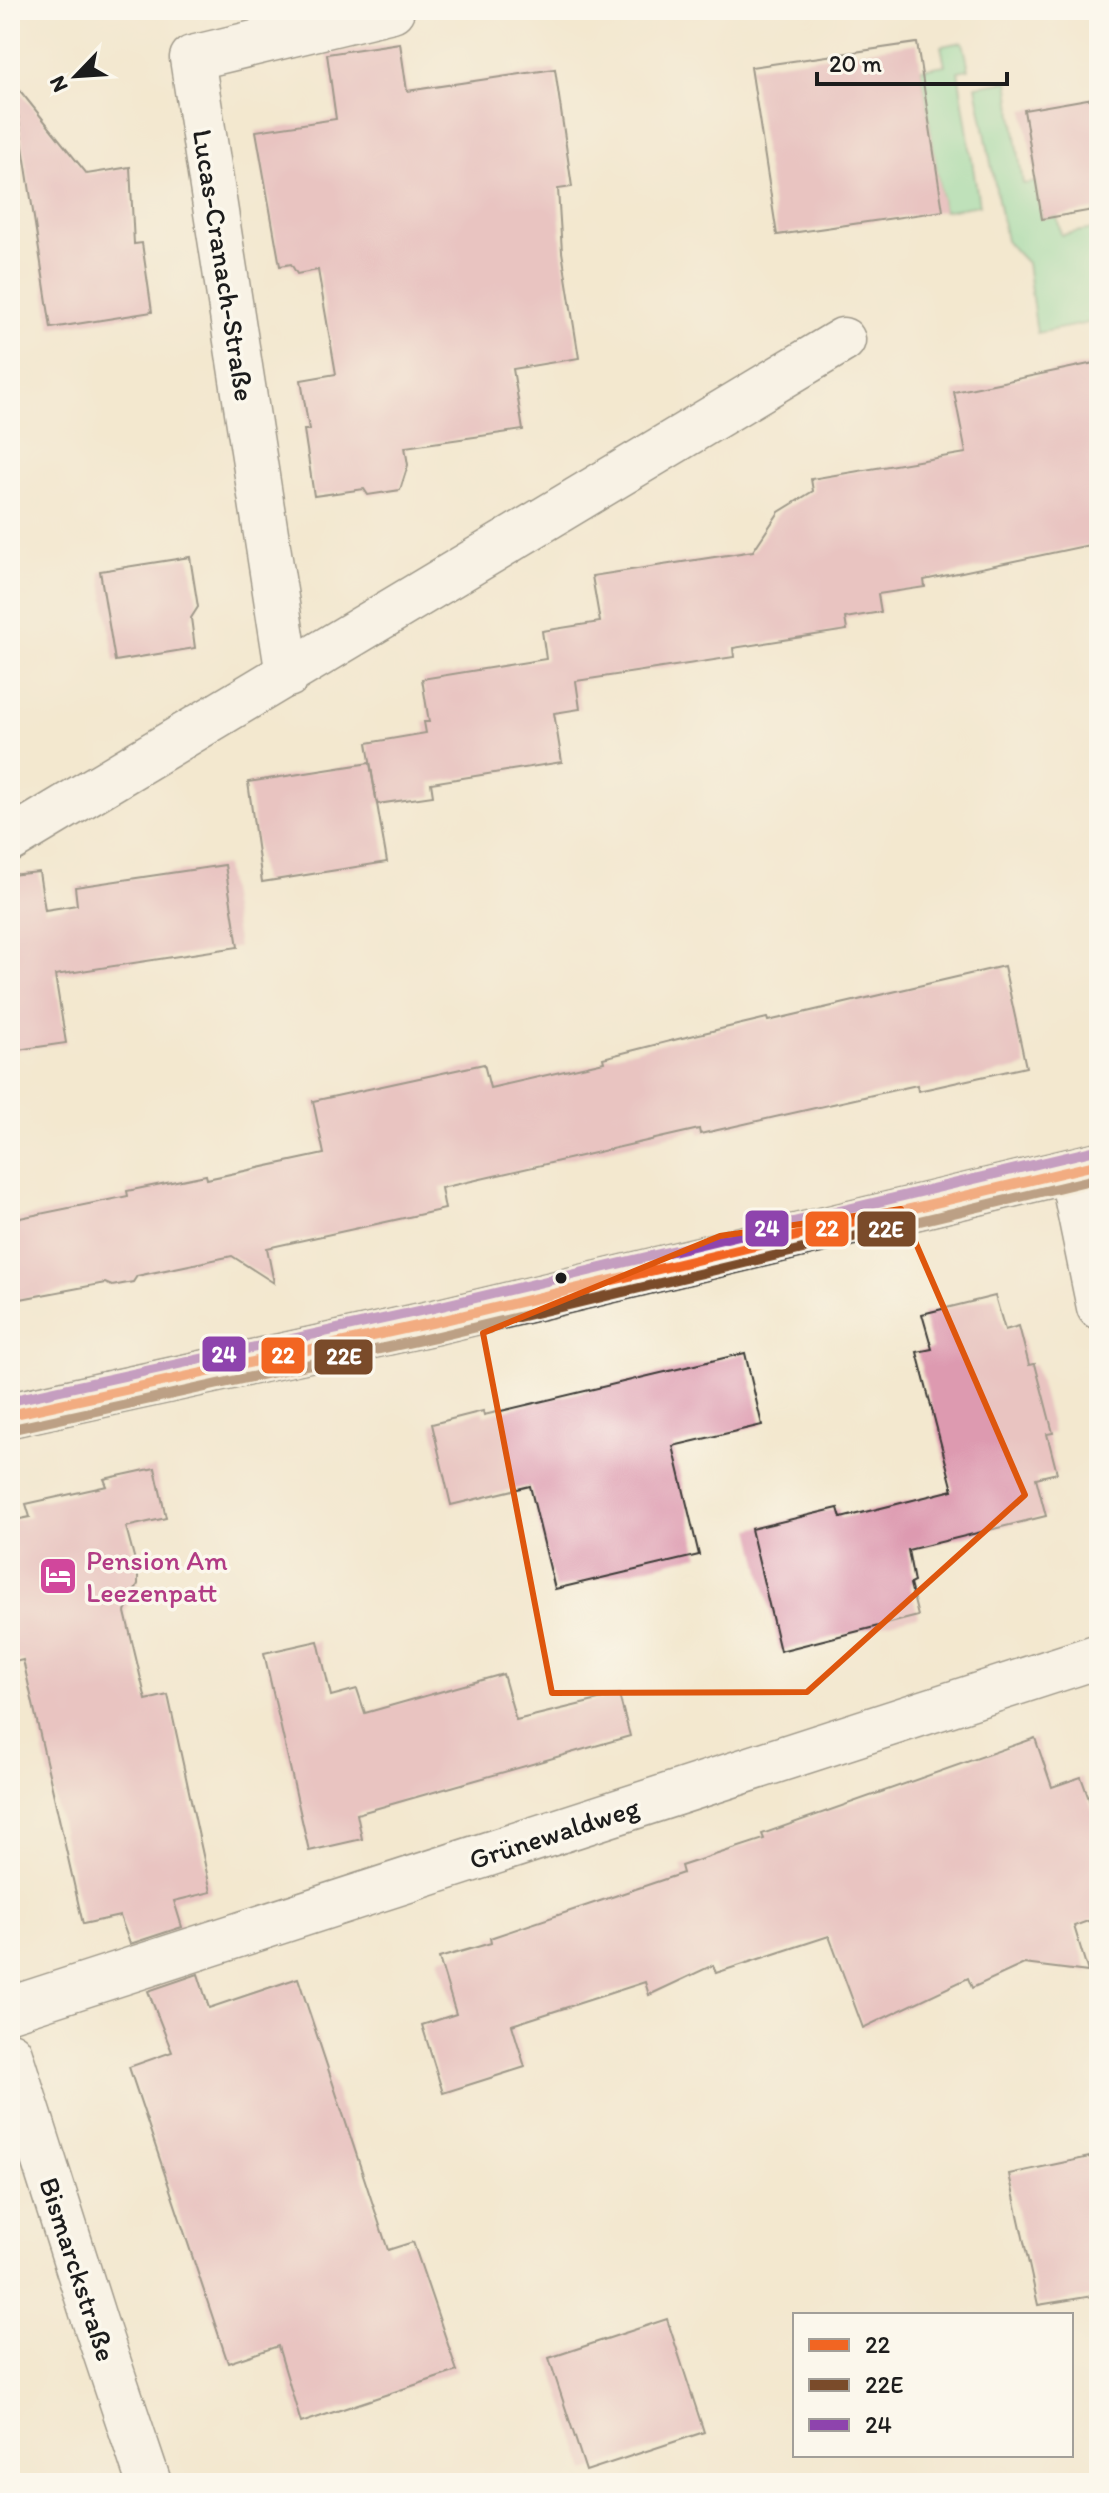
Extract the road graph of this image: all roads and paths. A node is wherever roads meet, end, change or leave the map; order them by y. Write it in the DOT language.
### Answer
graph roads {
  1 [pos="392,10"];
  2 [pos="843,340"];
  3 [pos="288,675"];
  4 [pos="10,840"];
  5 [pos="1085,1168"];
  6 [pos="1099,1307"];
  7 [pos="10,1415"];
  8 [pos="1099,1656"];
  9 [pos="10,2009"];
  10 [pos="10,2054"];
  11 [pos="149,2483"];
  1 -- 3 [label="street, Lucas-Cranach-Straße"];
  2 -- 3 [label="street"];
  3 -- 4 [label="street"];
  5 -- 6 [label="street"];
  5 -- 7 [label="street"];
  8 -- 9 [label="street, Grünewaldweg"];
  10 -- 11 [label="street, Bismarckstraße"];
}
